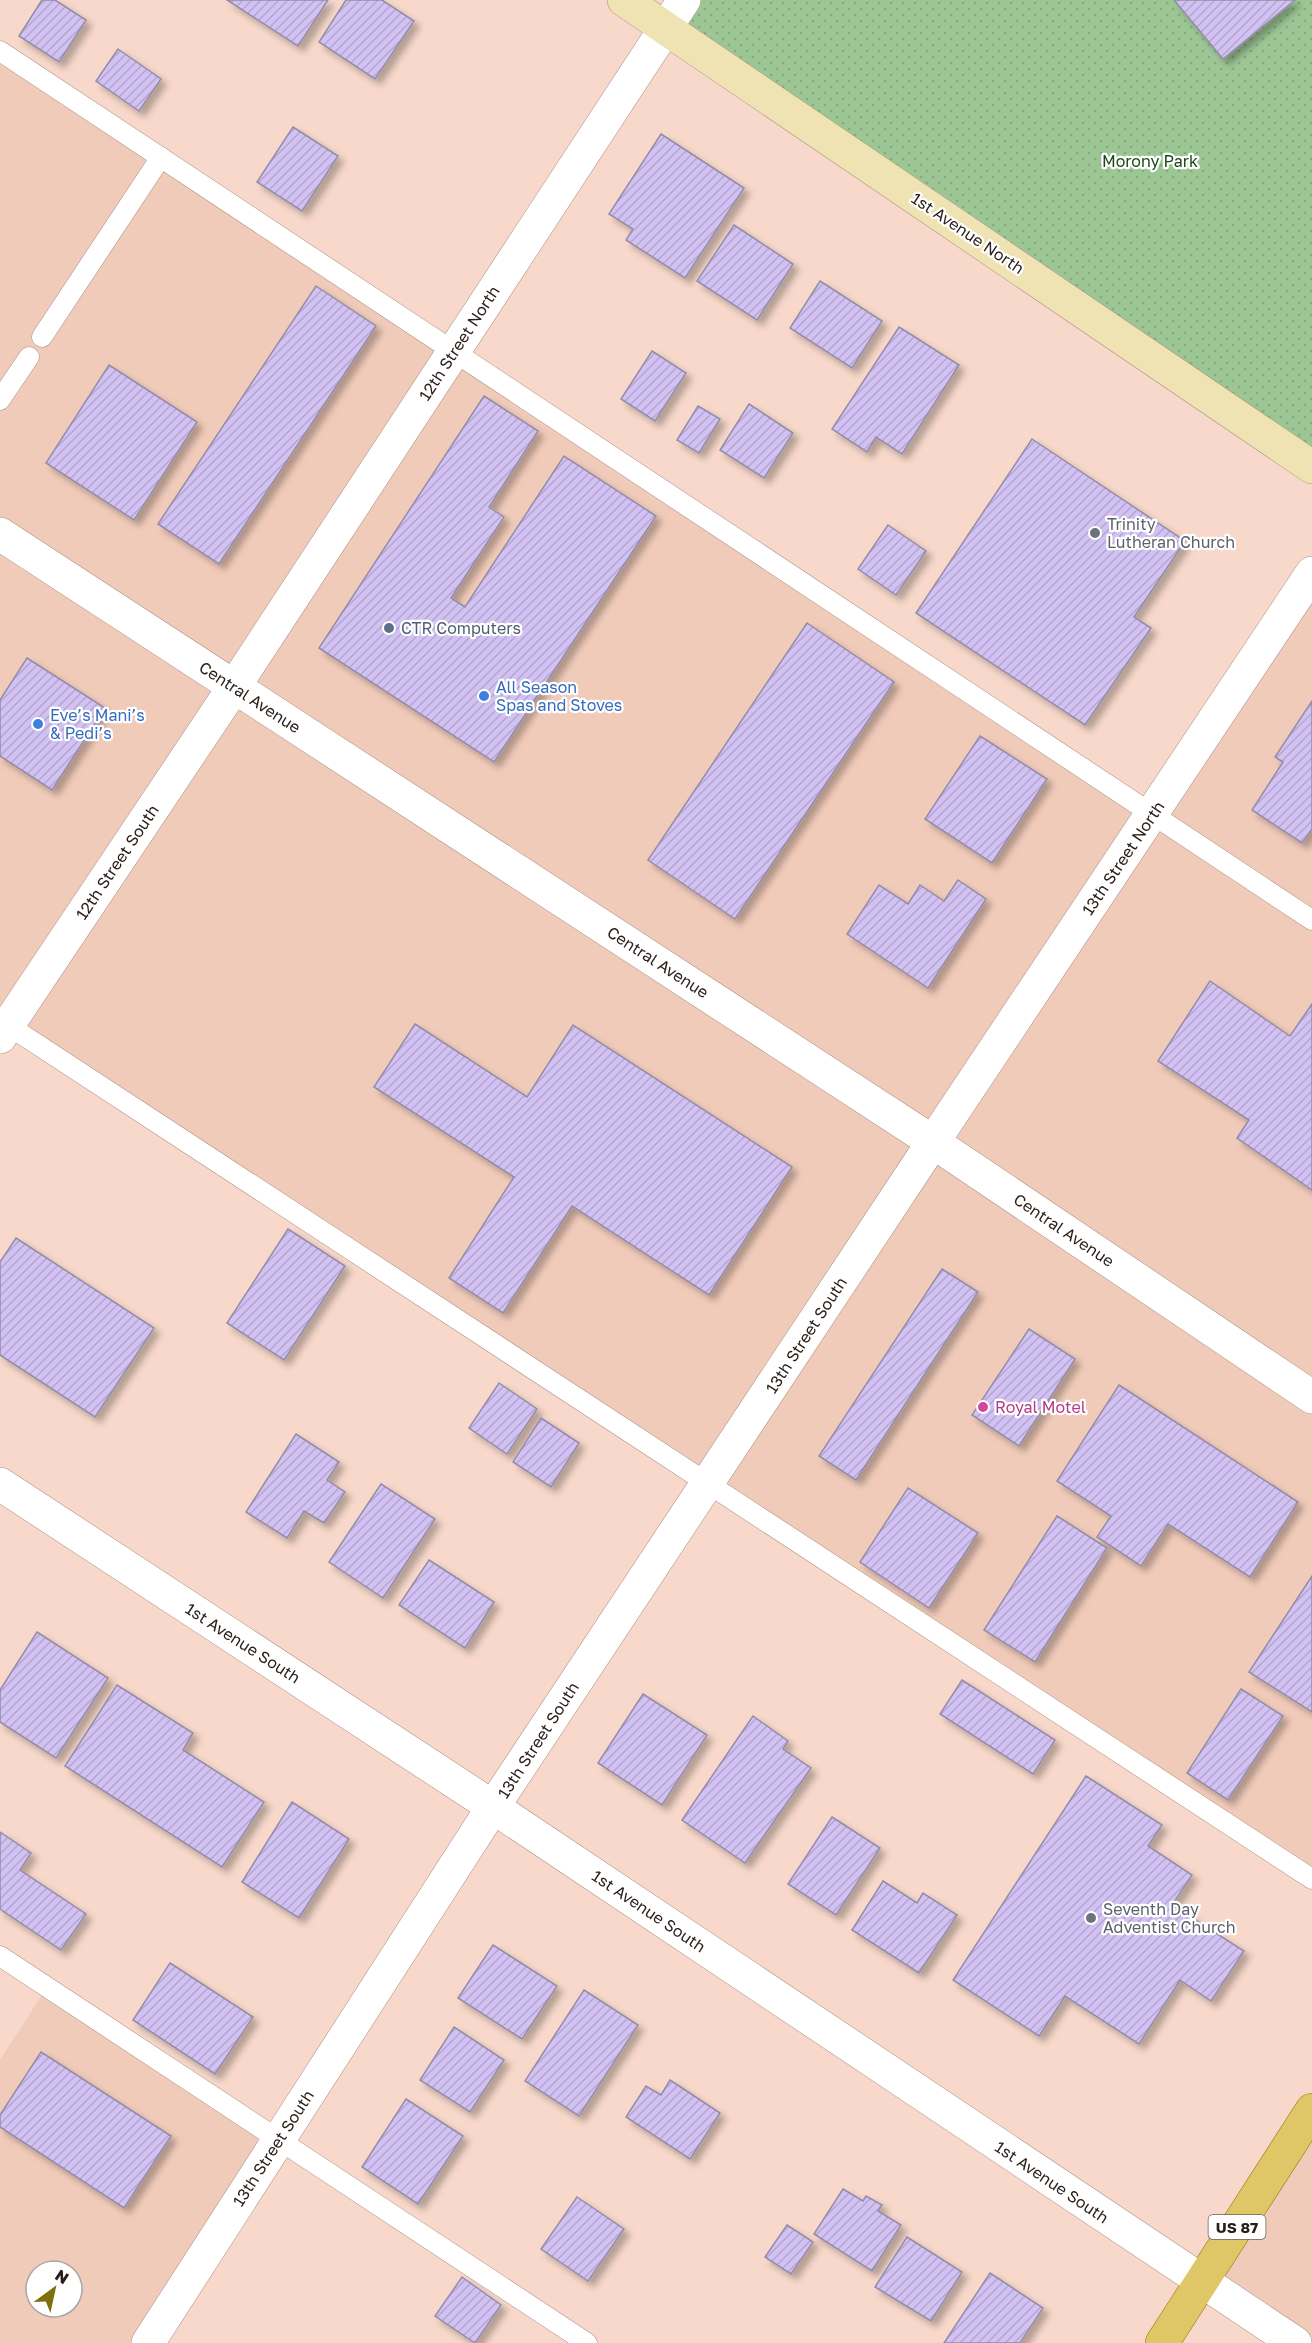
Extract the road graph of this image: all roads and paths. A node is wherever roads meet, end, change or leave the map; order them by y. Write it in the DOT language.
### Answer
graph roads {
  1 [pos="624,0"];
  2 [pos="684,0"];
  3 [pos="666,27"];
  4 [pos="0,51"];
  5 [pos="161,157"];
  6 [pos="42,337"];
  7 [pos="454,351"];
  8 [pos="28,357"];
  9 [pos="0,400"];
  10 [pos="1312,467"];
  11 [pos="0,534"];
  12 [pos="1312,573"];
  13 [pos="234,687"];
  14 [pos="1152,814"];
  15 [pos="1312,920"];
  16 [pos="3,1027"];
  17 [pos="933,1142"];
  18 [pos="1312,1397"];
  19 [pos="708,1483"];
  20 [pos="0,1484"];
  21 [pos="493,1807"];
  22 [pos="1312,1879"];
  23 [pos="0,1956"];
  24 [pos="1312,2110"];
  25 [pos="279,2139"];
  26 [pos="1202,2282"];
  27 [pos="148,2343"];
  28 [pos="587,2343"];
  29 [pos="1162,2343"];
  30 [pos="1295,2343"];
  1 -- 3 [label="main road, 1st Avenue North"];
  2 -- 3 [label="street, 12th Street North"];
  3 -- 7 [label="street, 12th Street North"];
  3 -- 10 [label="main road, 1st Avenue North"];
  4 -- 5 [label="lane"];
  5 -- 6 [label="lane"];
  5 -- 7 [label="lane"];
  7 -- 13 [label="street, 12th Street North"];
  7 -- 14 [label="lane"];
  8 -- 9 [label="lane"];
  11 -- 13 [label="street, Central Avenue"];
  12 -- 14 [label="street, 13th Street North"];
  13 -- 16 [label="street, 12th Street South"];
  13 -- 17 [label="street, Central Avenue"];
  14 -- 15 [label="lane"];
  14 -- 17 [label="street, 13th Street North"];
  16 -- 19 [label="lane"];
  17 -- 18 [label="street, Central Avenue"];
  17 -- 19 [label="street, 13th Street South"];
  19 -- 21 [label="street, 13th Street South"];
  19 -- 22 [label="lane"];
  20 -- 21 [label="street, 1st Avenue South"];
  21 -- 25 [label="street, 13th Street South"];
  21 -- 26 [label="street, 1st Avenue South"];
  23 -- 25 [label="lane"];
  24 -- 26 [label="main road, US 87"];
  25 -- 27 [label="street, 13th Street South"];
  25 -- 28 [label="lane"];
  26 -- 29 [label="main road, US 87"];
  26 -- 30 [label="street, 1st Avenue South"];
}
